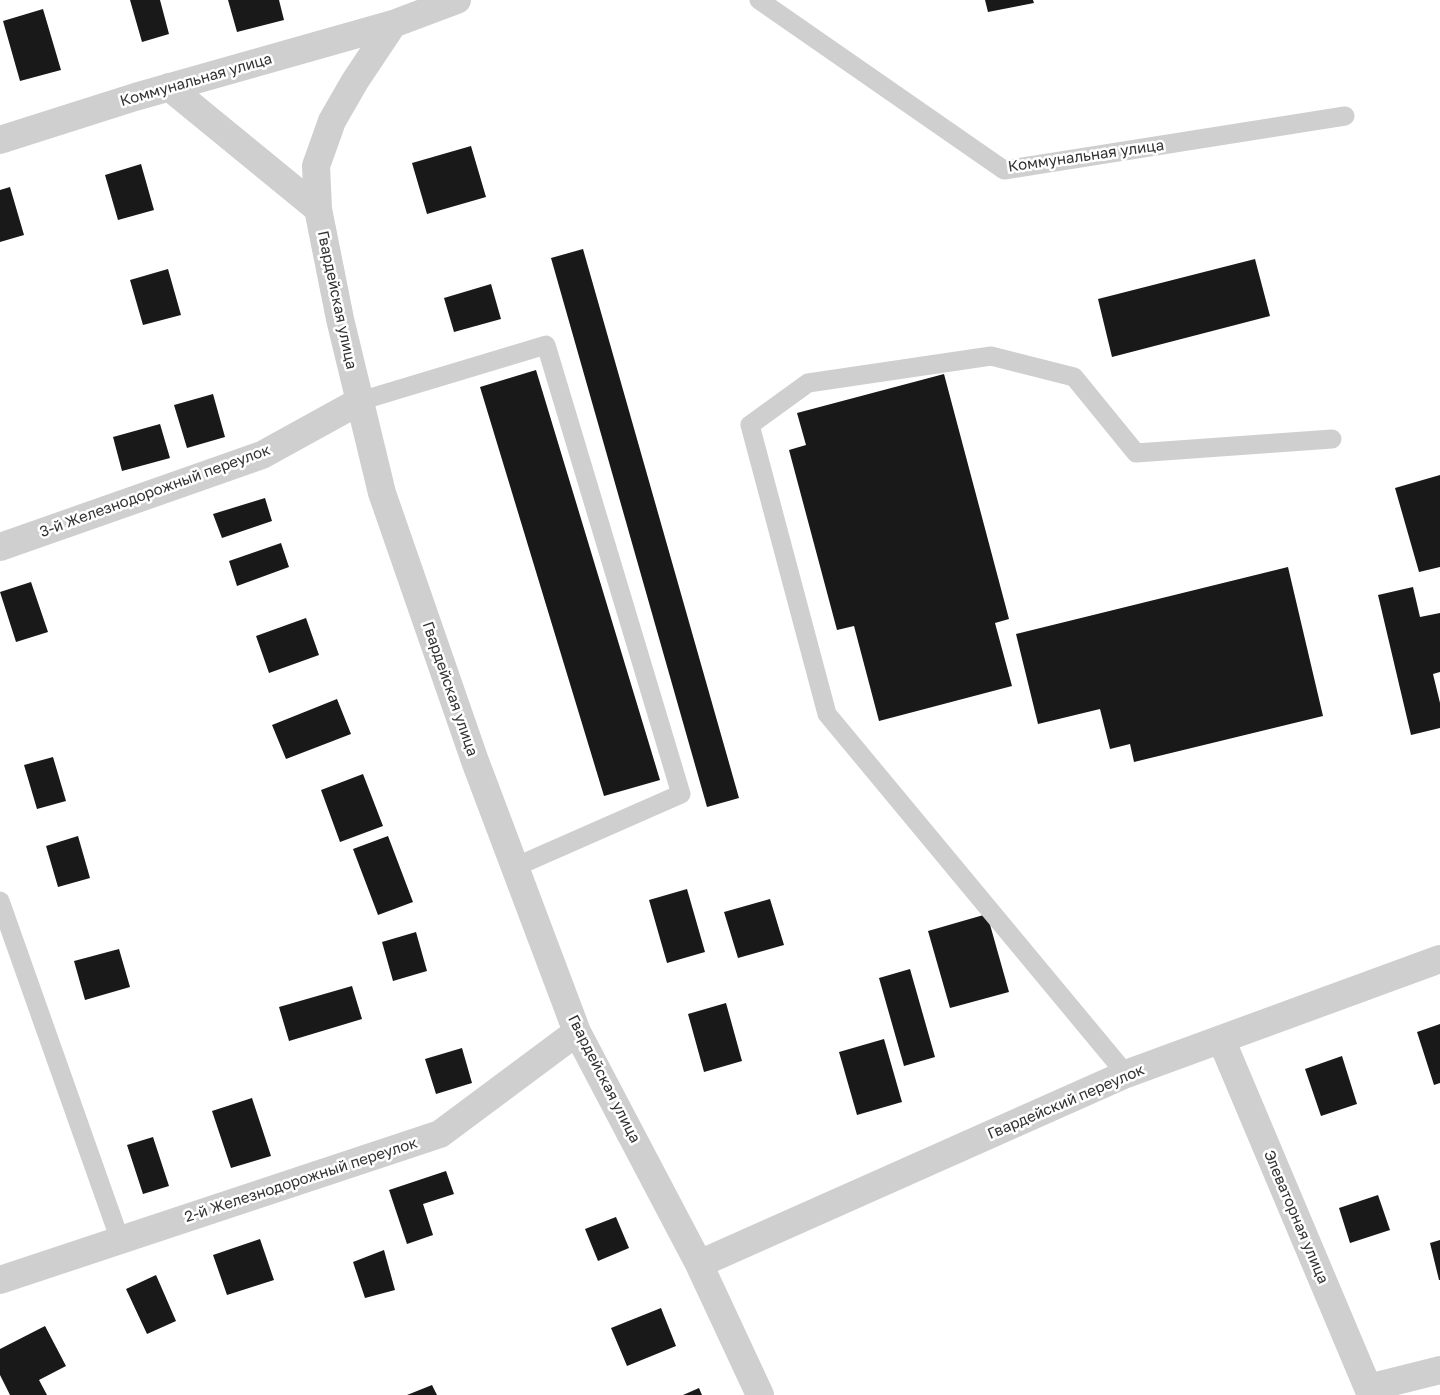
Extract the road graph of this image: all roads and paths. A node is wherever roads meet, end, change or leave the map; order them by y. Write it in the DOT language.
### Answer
graph roads {
  1 [pos="457,0"];
  2 [pos="759,0"];
  3 [pos="393,24"];
  4 [pos="170,87"];
  5 [pos="1345,116"];
  6 [pos="0,140"];
  7 [pos="318,209"];
  8 [pos="360,401"];
  9 [pos="1332,439"];
  10 [pos="0,547"];
  11 [pos="516,867"];
  12 [pos="0,901"];
  13 [pos="1440,959"];
  14 [pos="577,1032"];
  15 [pos="1221,1039"];
  16 [pos="1126,1074"];
  17 [pos="120,1240"];
  18 [pos="699,1264"];
  19 [pos="0,1280"];
  20 [pos="1440,1370"];
  21 [pos="1369,1392"];
  22 [pos="760,1395"];
  1 -- 3 [label="street"];
  2 -- 5 [label="lane, Коммунальная улица"];
  3 -- 4 [label="street, Коммунальная улица"];
  3 -- 7 [label="street, Гвардейская улица"];
  4 -- 6 [label="street, Коммунальная улица"];
  4 -- 7 [label="street"];
  7 -- 8 [label="street, Гвардейская улица"];
  8 -- 10 [label="street, 3-й Железнодорожный переулок"];
  8 -- 11 [label="street, Гвардейская улица"];
  8 -- 11 [label="lane"];
  9 -- 16 [label="lane"];
  11 -- 14 [label="street, Гвардейская улица"];
  12 -- 17 [label="lane"];
  13 -- 15 [label="street, Гвардейский переулок"];
  14 -- 17 [label="street, 2-й Железнодорожный переулок"];
  14 -- 18 [label="street, Гвардейская улица"];
  15 -- 16 [label="street, Гвардейский переулок"];
  15 -- 21 [label="street, Элеваторная улица"];
  16 -- 18 [label="street, Гвардейский переулок"];
  17 -- 19 [label="street, 2-й Железнодорожный переулок"];
  18 -- 22 [label="street, Гвардейская улица"];
  20 -- 21 [label="street"];
}
